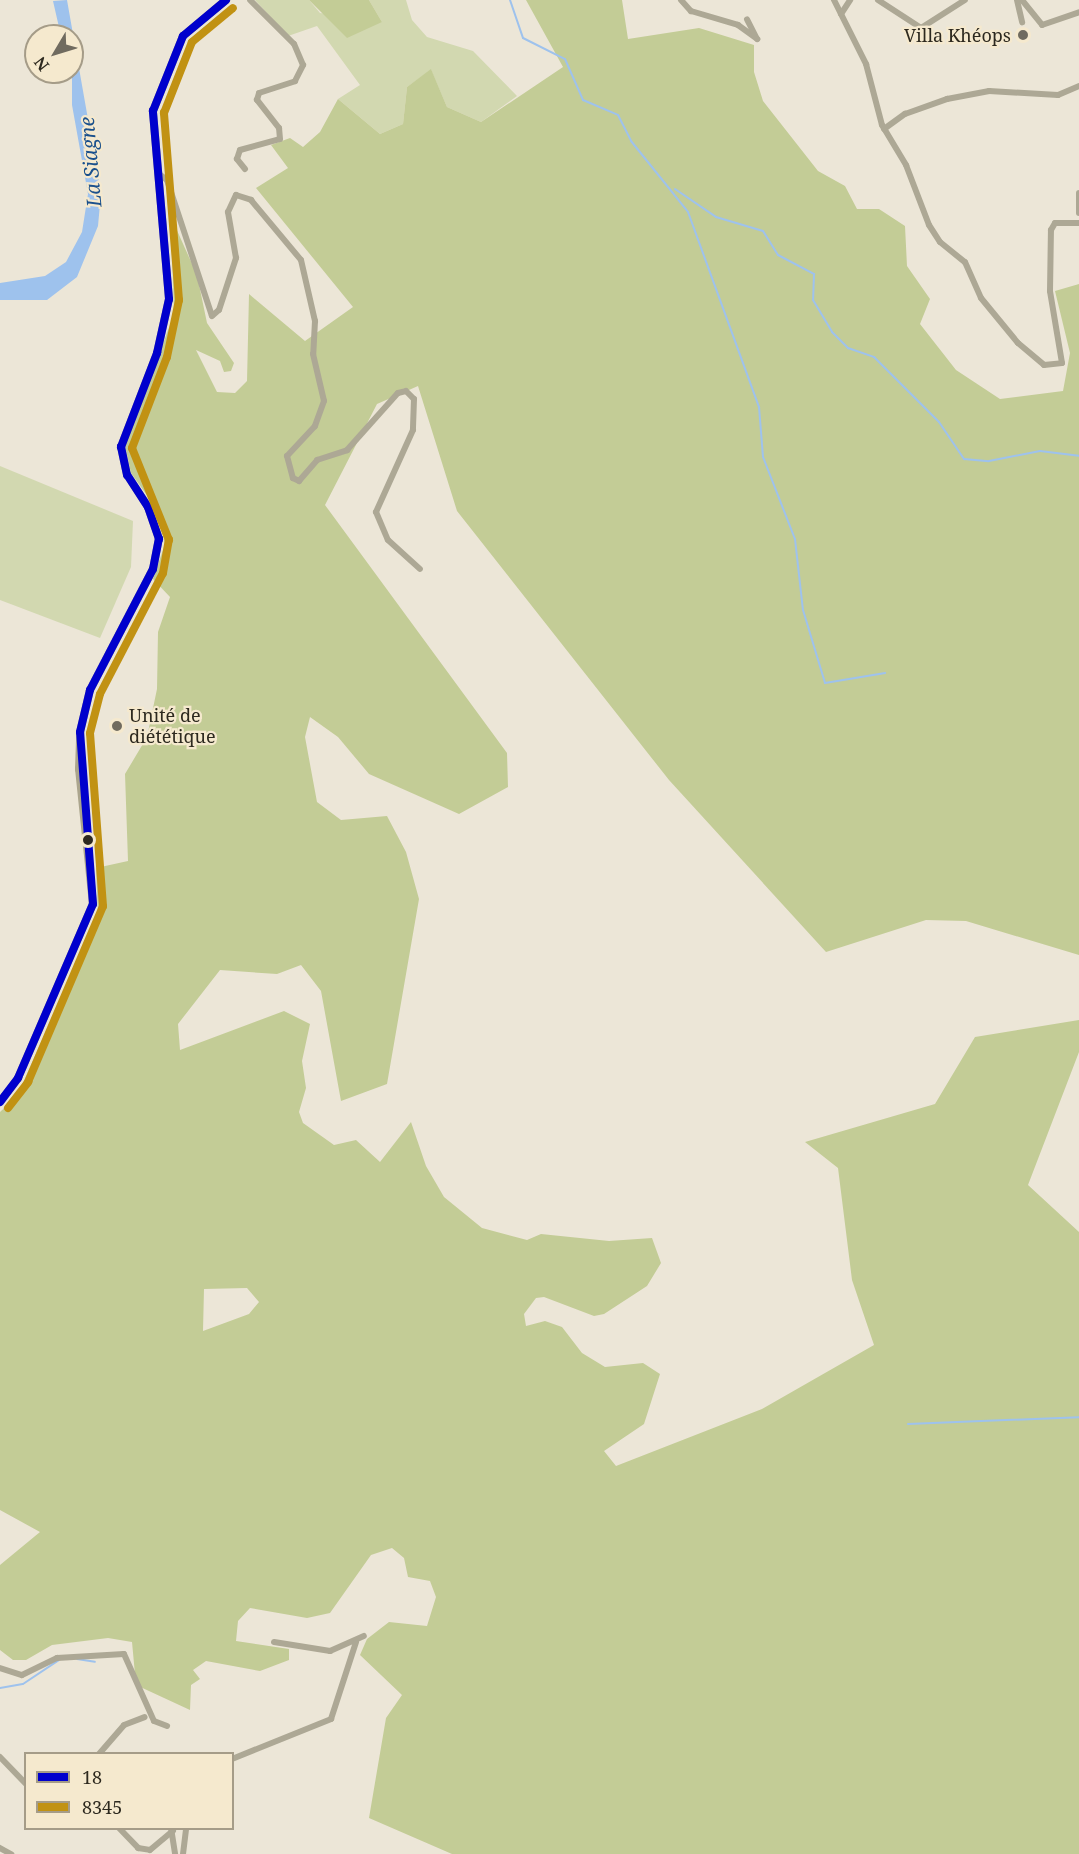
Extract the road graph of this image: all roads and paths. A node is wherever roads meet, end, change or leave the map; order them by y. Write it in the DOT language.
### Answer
graph roads {
  1 [pos="226,0"];
  2 [pos="250,0"];
  3 [pos="681,0"];
  4 [pos="834,0"];
  5 [pos="850,0"];
  6 [pos="878,0"];
  7 [pos="965,0"];
  8 [pos="1020,0"];
  9 [pos="1079,12"];
  10 [pos="841,14"];
  11 [pos="747,19"];
  12 [pos="1022,22"];
  13 [pos="1079,86"];
  14 [pos="884,129"];
  15 [pos="245,169"];
  16 [pos="157,172"];
  17 [pos="1079,193"];
  18 [pos="1079,213"];
  19 [pos="1079,224"];
  20 [pos="420,569"];
  21 [pos="0,1102"];
  22 [pos="364,1636"];
  23 [pos="274,1642"];
  24 [pos="356,1642"];
  25 [pos="0,1668"];
  26 [pos="145,1717"];
  27 [pos="167,1726"];
  28 [pos="101,1752"];
  29 [pos="0,1757"];
  30 [pos="234,1759"];
  31 [pos="24,1782"];
  32 [pos="121,1830"];
  33 [pos="172,1830"];
  34 [pos="186,1830"];
  35 [pos="0,1848"];
  36 [pos="11,1854"];
  37 [pos="175,1854"];
  38 [pos="183,1854"];
  1 -- 16 [label="main road"];
  2 -- 15 [label="street"];
  3 -- 11 [label="street"];
  4 -- 10 [label="street"];
  5 -- 10 [label="street"];
  6 -- 7 [label="street"];
  8 -- 9 [label="street"];
  8 -- 12 [label="street"];
  10 -- 14 [label="street"];
  13 -- 14 [label="street"];
  14 -- 19 [label="street"];
  16 -- 20 [label="street"];
  16 -- 21 [label="main road"];
  17 -- 18 [label="street"];
  22 -- 24 [label="street"];
  23 -- 24 [label="street"];
  24 -- 30 [label="street"];
  25 -- 27 [label="street"];
  26 -- 28 [label="street"];
  29 -- 31 [label="street"];
  32 -- 33 [label="street"];
  33 -- 37 [label="street"];
  34 -- 38 [label="street"];
  35 -- 36 [label="street"];
}
